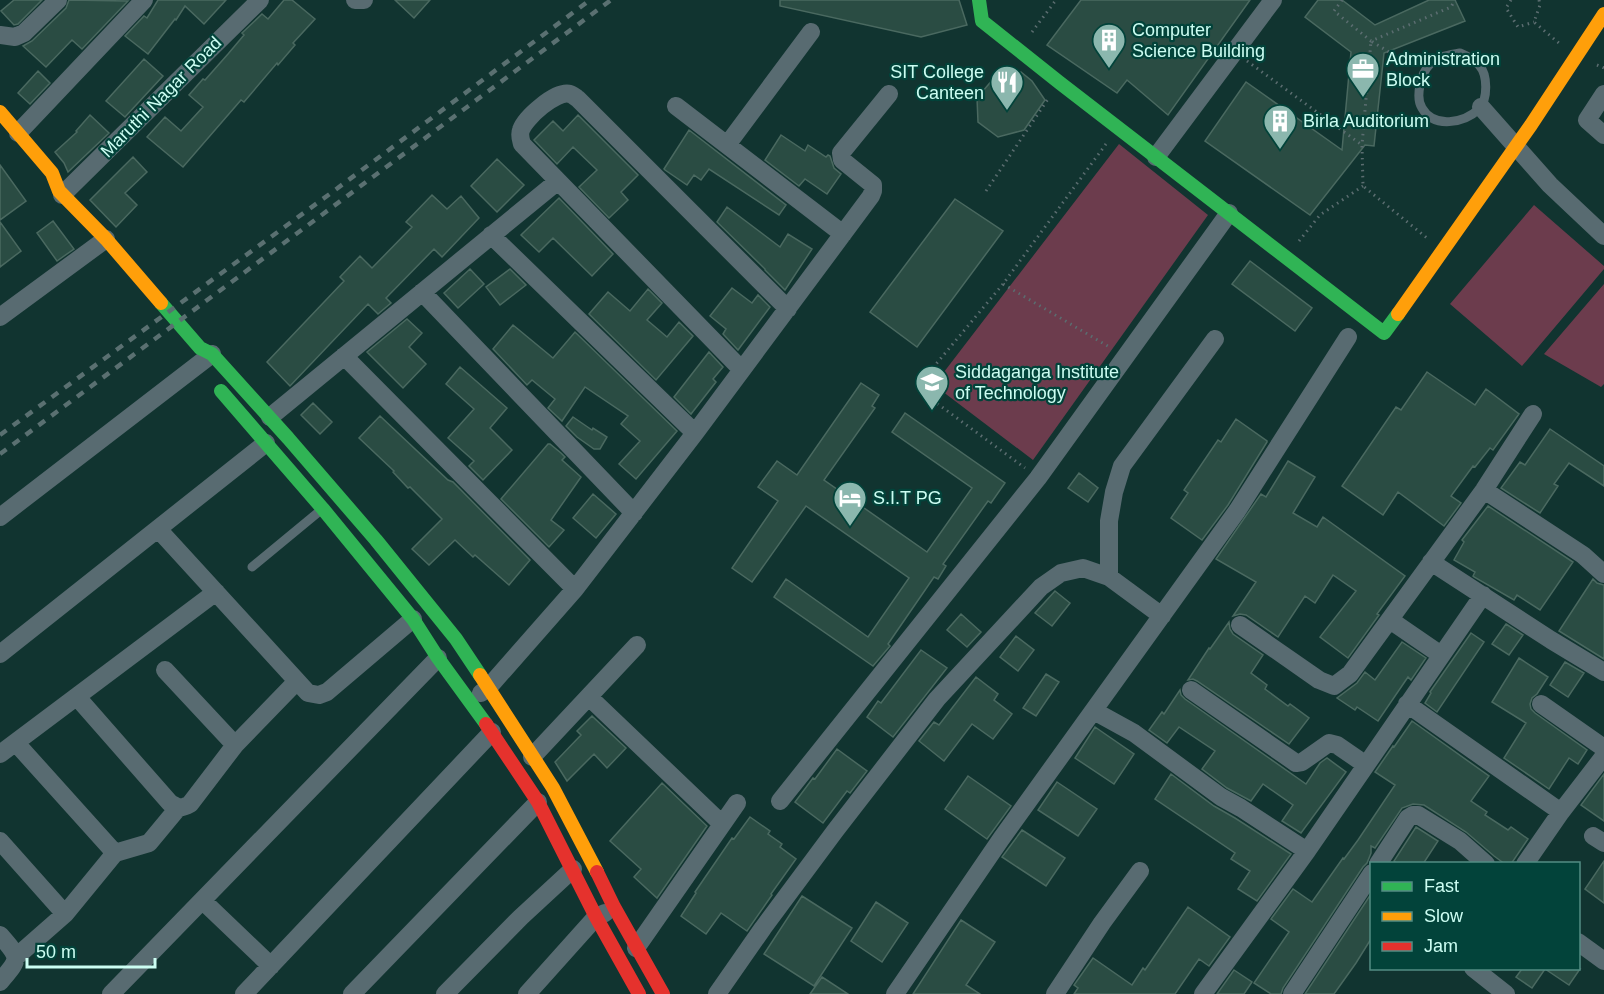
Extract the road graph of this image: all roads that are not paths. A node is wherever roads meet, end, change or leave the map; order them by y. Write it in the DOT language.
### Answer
graph roads {
  1 [pos="58,0"];
  2 [pos="144,0"];
  3 [pos="260,0"];
  4 [pos="355,0"];
  5 [pos="364,0"];
  6 [pos="979,0"];
  7 [pos="1273,0"];
  8 [pos="1604,14"];
  9 [pos="811,32"];
  10 [pos="0,35"];
  11 [pos="889,94"];
  12 [pos="1604,94"];
  13 [pos="676,106"];
  14 [pos="1480,107"];
  15 [pos="0,112"];
  16 [pos="18,133"];
  17 [pos="1604,135"];
  18 [pos="727,145"];
  19 [pos="1516,146"];
  20 [pos="1156,157"];
  21 [pos="558,181"];
  22 [pos="41,184"];
  23 [pos="61,193"];
  24 [pos="1229,213"];
  25 [pos="843,234"];
  26 [pos="491,235"];
  27 [pos="1604,236"];
  28 [pos="106,239"];
  29 [pos="422,292"];
  30 [pos="4,307"];
  31 [pos="788,309"];
  32 [pos="1348,337"];
  33 [pos="1215,339"];
  34 [pos="344,356"];
  35 [pos="206,364"];
  36 [pos="742,370"];
  37 [pos="1533,414"];
  38 [pos="270,417"];
  39 [pos="695,433"];
  40 [pos="266,443"];
  41 [pos="1484,490"];
  42 [pos="323,509"];
  43 [pos="634,513"];
  44 [pos="0,517"];
  45 [pos="158,529"];
  46 [pos="1431,562"];
  47 [pos="252,567"];
  48 [pos="1604,574"];
  49 [pos="1108,577"];
  50 [pos="574,589"];
  51 [pos="216,592"];
  52 [pos="1483,595"];
  53 [pos="1162,616"];
  54 [pos="413,619"];
  55 [pos="1390,620"];
  56 [pos="1240,625"];
  57 [pos="637,645"];
  58 [pos="0,654"];
  59 [pos="1441,655"];
  60 [pos="438,658"];
  61 [pos="165,670"];
  62 [pos="1604,672"];
  63 [pos="297,681"];
  64 [pos="488,687"];
  65 [pos="1191,690"];
  66 [pos="77,697"];
  67 [pos="589,697"];
  68 [pos="470,702"];
  69 [pos="1407,704"];
  70 [pos="1540,704"];
  71 [pos="1094,711"];
  72 [pos="492,732"];
  73 [pos="16,742"];
  74 [pos="235,745"];
  75 [pos="1604,748"];
  76 [pos="0,754"];
  77 [pos="1604,756"];
  78 [pos="532,757"];
  79 [pos="1365,765"];
  80 [pos="780,801"];
  81 [pos="538,802"];
  82 [pos="737,803"];
  83 [pos="178,808"];
  84 [pos="1561,812"];
  85 [pos="722,824"];
  86 [pos="0,841"];
  87 [pos="1307,851"];
  88 [pos="115,853"];
  89 [pos="1379,862"];
  90 [pos="1484,862"];
  91 [pos="1526,862"];
  92 [pos="573,868"];
  93 [pos="1140,871"];
  94 [pos="1370,875"];
  95 [pos="203,901"];
  96 [pos="614,908"];
  97 [pos="65,914"];
  98 [pos="596,917"];
  99 [pos="0,935"];
  100 [pos="1580,944"];
  101 [pos="636,948"];
  102 [pos="16,957"];
  103 [pos="1604,962"];
  104 [pos="271,966"];
  105 [pos="1474,970"];
  106 [pos="0,982"];
  107 [pos="637,993"];
  108 [pos="111,994"];
  109 [pos="244,994"];
  110 [pos="352,994"];
  111 [pos="445,994"];
  112 [pos="527,994"];
  113 [pos="663,994"];
  114 [pos="717,994"];
  115 [pos="895,994"];
  116 [pos="1055,994"];
  117 [pos="1203,994"];
  118 [pos="1292,994"];
  119 [pos="1506,994"];
  1 -- 10 [label="street"];
  2 -- 16 [label="street"];
  3 -- 23 [label="street, Maruthi Nagar Road"];
  4 -- 5 [label="street"];
  6 -- 20 [label="street"];
  7 -- 20 [label="street"];
  8 -- 19 [label="street"];
  9 -- 18 [label="street"];
  11 -- 25 [label="street"];
  12 -- 17 [label="street"];
  13 -- 18 [label="street"];
  14 -- 14 [label="lane"];
  14 -- 19 [label="street"];
  15 -- 16 [label="street"];
  16 -- 23 [label="street"];
  18 -- 25 [label="street"];
  19 -- 24 [label="street"];
  19 -- 27 [label="street"];
  20 -- 24 [label="street"];
  21 -- 26 [label="street"];
  21 -- 31 [label="street"];
  21 -- 36 [label="street"];
  22 -- 23 [label="street"];
  23 -- 28 [label="street"];
  24 -- 80 [label="street"];
  25 -- 31 [label="street"];
  26 -- 29 [label="street"];
  26 -- 39 [label="street"];
  28 -- 30 [label="street"];
  28 -- 35 [label="street"];
  29 -- 34 [label="street"];
  29 -- 43 [label="street"];
  31 -- 36 [label="street"];
  32 -- 53 [label="street"];
  33 -- 49 [label="street"];
  34 -- 38 [label="street"];
  34 -- 50 [label="street"];
  35 -- 38 [label="street"];
  35 -- 40 [label="street"];
  35 -- 44 [label="street"];
  36 -- 39 [label="street"];
  37 -- 41 [label="street"];
  38 -- 64 [label="street"];
  39 -- 43 [label="street"];
  40 -- 42 [label="street"];
  40 -- 45 [label="street"];
  41 -- 46 [label="street"];
  41 -- 48 [label="street"];
  42 -- 47 [label="lane"];
  42 -- 54 [label="street"];
  43 -- 50 [label="street"];
  45 -- 51 [label="street"];
  45 -- 58 [label="street"];
  46 -- 52 [label="street"];
  46 -- 55 [label="street"];
  49 -- 53 [label="street"];
  49 -- 114 [label="street"];
  50 -- 64 [label="street"];
  51 -- 63 [label="street"];
  51 -- 66 [label="street"];
  52 -- 59 [label="street"];
  52 -- 62 [label="street"];
  53 -- 71 [label="street"];
  54 -- 60 [label="street"];
  54 -- 63 [label="street"];
  55 -- 56 [label="street"];
  55 -- 59 [label="street"];
  57 -- 67 [label="street"];
  59 -- 69 [label="street"];
  60 -- 68 [label="street"];
  60 -- 95 [label="street"];
  61 -- 74 [label="street"];
  63 -- 74 [label="street"];
  64 -- 68 [label="street"];
  64 -- 78 [label="street"];
  65 -- 79 [label="street"];
  66 -- 73 [label="street"];
  66 -- 83 [label="street"];
  67 -- 78 [label="street"];
  67 -- 85 [label="street"];
  68 -- 72 [label="street"];
  69 -- 79 [label="street"];
  69 -- 84 [label="street"];
  70 -- 75 [label="street"];
  71 -- 87 [label="street"];
  71 -- 115 [label="street"];
  72 -- 81 [label="street"];
  72 -- 104 [label="street"];
  73 -- 76 [label="street"];
  73 -- 88 [label="street"];
  74 -- 83 [label="street"];
  77 -- 84 [label="street"];
  78 -- 96 [label="street"];
  79 -- 87 [label="street"];
  81 -- 92 [label="street"];
  81 -- 110 [label="street"];
  82 -- 85 [label="street"];
  83 -- 88 [label="street"];
  84 -- 91 [label="street"];
  85 -- 101 [label="street"];
  86 -- 97 [label="street"];
  87 -- 117 [label="street"];
  88 -- 97 [label="street"];
  89 -- 90 [label="street"];
  92 -- 98 [label="street"];
  92 -- 111 [label="street"];
  93 -- 116 [label="street"];
  94 -- 118 [label="street"];
  95 -- 104 [label="street"];
  95 -- 108 [label="street"];
  96 -- 98 [label="street"];
  96 -- 101 [label="street"];
  97 -- 102 [label="street"];
  98 -- 107 [label="street"];
  98 -- 112 [label="street"];
  99 -- 102 [label="street"];
  100 -- 103 [label="street"];
  101 -- 113 [label="street"];
  102 -- 106 [label="street"];
  104 -- 109 [label="street"];
  105 -- 119 [label="street"];
}
